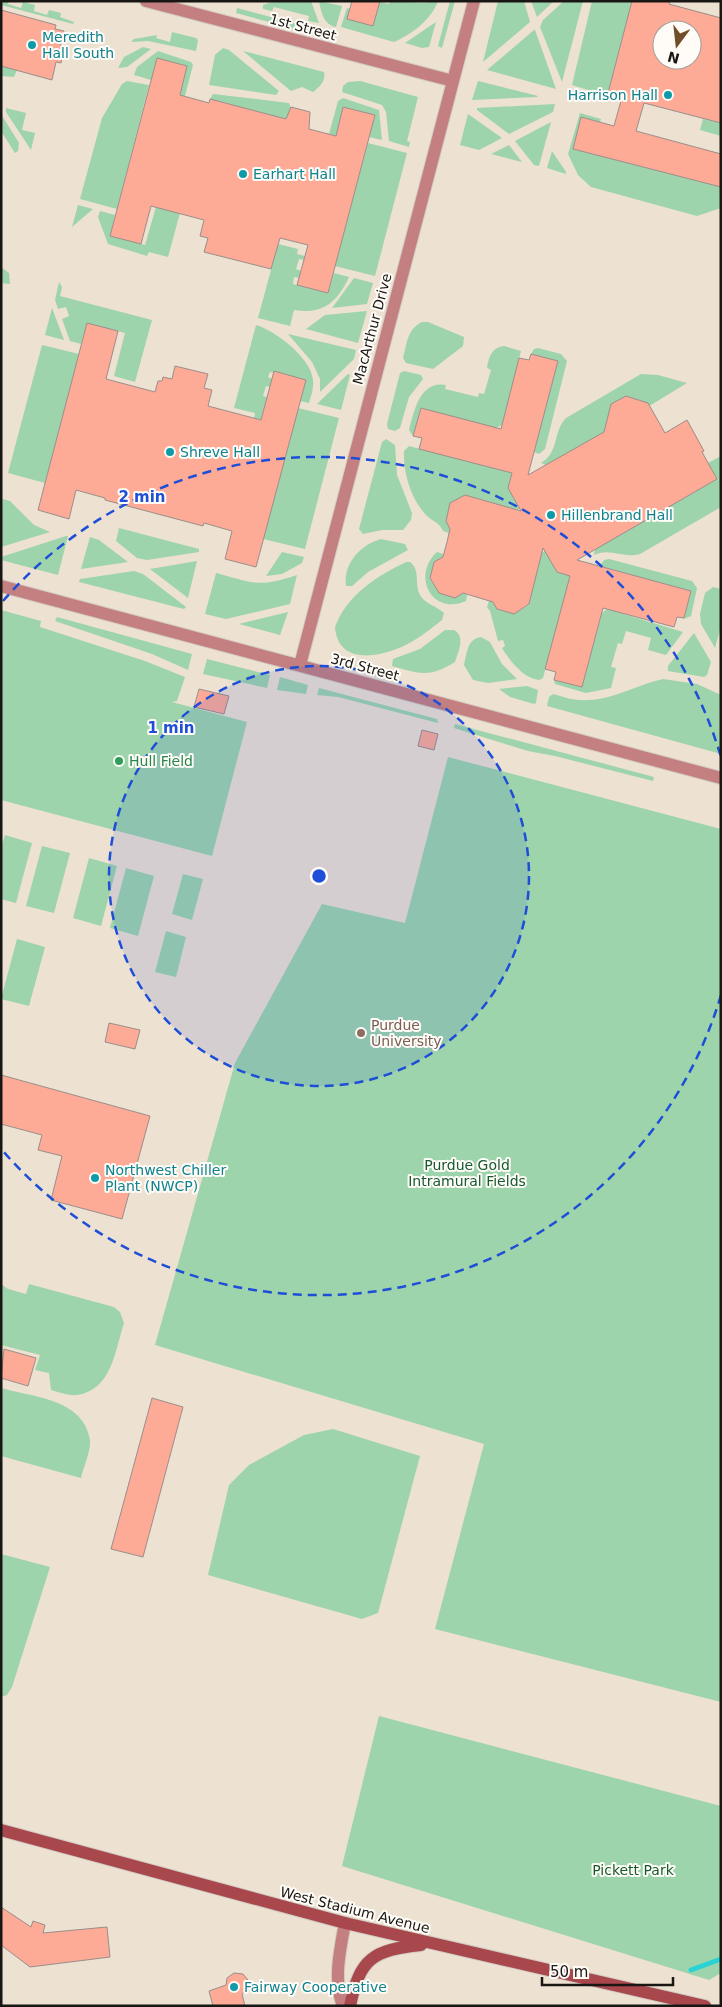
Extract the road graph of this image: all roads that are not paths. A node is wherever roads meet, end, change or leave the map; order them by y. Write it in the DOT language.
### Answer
graph roads {
  1 [pos="146,1"];
  2 [pos="474,1"];
  3 [pos="453,82"];
  4 [pos="1,586"];
  5 [pos="300,665"];
  6 [pos="721,778"];
  7 [pos="1,1830"];
  8 [pos="345,1923"];
  9 [pos="430,1944"];
  10 [pos="343,2006"];
  11 [pos="350,2006"];
  12 [pos="704,2006"];
  1 -- 3 [label="street, 1st Street"];
  2 -- 3 [label="street, MacArthur Drive"];
  3 -- 5 [label="street, MacArthur Drive"];
  4 -- 5 [label="street, 3rd Street"];
  5 -- 6 [label="street, 3rd Street"];
  7 -- 8 [label="street, West Stadium Avenue"];
  8 -- 9 [label="street, West Stadium Avenue"];
  8 -- 10 [label="street"];
  9 -- 11 [label="street"];
  9 -- 12 [label="street, West Stadium Avenue"];
}
